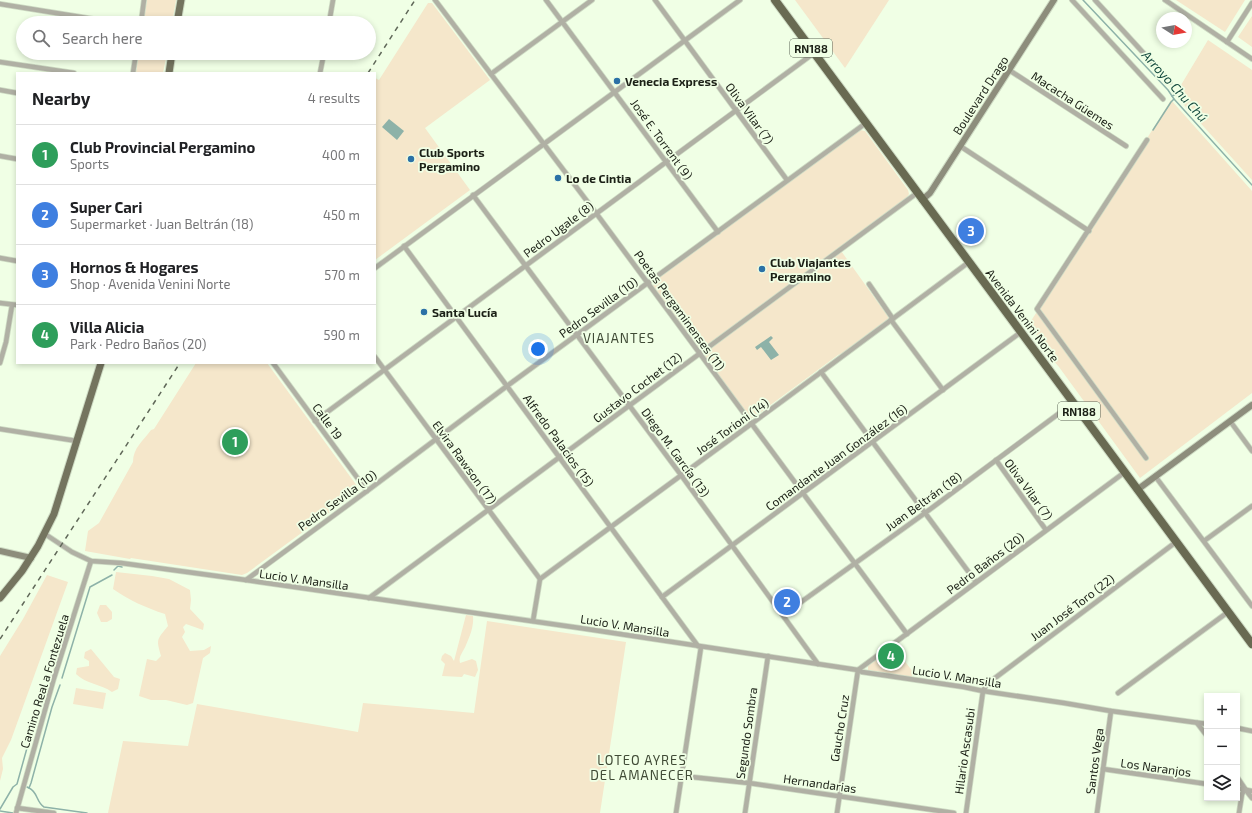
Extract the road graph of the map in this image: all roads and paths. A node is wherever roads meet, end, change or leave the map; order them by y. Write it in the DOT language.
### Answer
graph roads {
  1 [pos="144,0"];
  2 [pos="181,0"];
  3 [pos="333,0"];
  4 [pos="435,0"];
  5 [pos="546,0"];
  6 [pos="592,0"];
  7 [pos="655,0"];
  8 [pos="740,0"];
  9 [pos="775,0"];
  10 [pos="1054,0"];
  11 [pos="1072,0"];
  12 [pos="1096,0"];
  13 [pos="1165,0"];
  14 [pos="1252,3"];
  15 [pos="0,4"];
  16 [pos="75,16"];
  17 [pos="142,16"];
  18 [pos="178,16"];
  19 [pos="330,16"];
  20 [pos="562,22"];
  21 [pos="685,40"];
  22 [pos="1227,42"];
  23 [pos="814,53"];
  24 [pos="1252,59"];
  25 [pos="135,60"];
  26 [pos="171,60"];
  27 [pos="323,60"];
  28 [pos="0,62"];
  29 [pos="1009,70"];
  30 [pos="67,72"];
  31 [pos="133,72"];
  32 [pos="169,72"];
  33 [pos="320,72"];
  34 [pos="491,74"];
  35 [pos="1170,82"];
  36 [pos="0,90"];
  37 [pos="614,92"];
  38 [pos="16,93"];
  39 [pos="1162,99"];
  40 [pos="736,111"];
  41 [pos="866,123"];
  42 [pos="1147,140"];
  43 [pos="543,144"];
  44 [pos="960,146"];
  45 [pos="1126,146"];
  46 [pos="0,156"];
  47 [pos="16,159"];
  48 [pos="666,162"];
  49 [pos="787,180"];
  50 [pos="917,193"];
  51 [pos="474,195"];
  52 [pos="922,200"];
  53 [pos="596,213"];
  54 [pos="1089,231"];
  55 [pos="718,232"];
  56 [pos="404,246"];
  57 [pos="0,258"];
  58 [pos="16,261"];
  59 [pos="969,262"];
  60 [pos="526,265"];
  61 [pos="376,267"];
  62 [pos="647,283"];
  63 [pos="869,284"];
  64 [pos="0,303"];
  65 [pos="14,305"];
  66 [pos="455,317"];
  67 [pos="892,320"];
  68 [pos="1021,332"];
  69 [pos="577,334"];
  70 [pos="699,353"];
  71 [pos="376,358"];
  72 [pos="0,363"];
  73 [pos="101,364"];
  74 [pos="274,364"];
  75 [pos="385,370"];
  76 [pos="821,372"];
  77 [pos="507,386"];
  78 [pos="943,390"];
  79 [pos="1073,402"];
  80 [pos="629,404"];
  81 [pos="1252,405"];
  82 [pos="315,421"];
  83 [pos="1230,421"];
  84 [pos="751,424"];
  85 [pos="0,430"];
  86 [pos="436,439"];
  87 [pos="78,440"];
  88 [pos="873,442"];
  89 [pos="1252,451"];
  90 [pos="559,457"];
  91 [pos="1146,458"];
  92 [pos="996,460"];
  93 [pos="1125,472"];
  94 [pos="681,475"];
  95 [pos="1155,476"];
  96 [pos="1137,490"];
  97 [pos="367,491"];
  98 [pos="803,494"];
  99 [pos="1252,506"];
  100 [pos="488,510"];
  101 [pos="925,513"];
  102 [pos="611,527"];
  103 [pos="1046,530"];
  104 [pos="45,534"];
  105 [pos="1176,542"];
  106 [pos="1204,542"];
  107 [pos="732,545"];
  108 [pos="0,551"];
  109 [pos="30,558"];
  110 [pos="91,561"];
  111 [pos="854,563"];
  112 [pos="540,579"];
  113 [pos="246,580"];
  114 [pos="976,582"];
  115 [pos="662,597"];
  116 [pos="0,598"];
  117 [pos="369,598"];
  118 [pos="1251,603"];
  119 [pos="1228,612"];
  120 [pos="784,615"];
  121 [pos="533,621"];
  122 [pos="907,634"];
  123 [pos="1252,644"];
  124 [pos="699,647"];
  125 [pos="768,656"];
  126 [pos="818,664"];
  127 [pos="858,670"];
  128 [pos="983,691"];
  129 [pos="1118,693"];
  130 [pos="1111,711"];
  131 [pos="1198,723"];
  132 [pos="1204,724"];
  133 [pos="1240,729"];
  134 [pos="1252,731"];
  135 [pos="1204,732"];
  136 [pos="1103,769"];
  137 [pos="682,776"];
  138 [pos="1240,781"];
  139 [pos="749,783"];
  140 [pos="1204,784"];
  141 [pos="1240,789"];
  142 [pos="1245,790"];
  143 [pos="1252,791"];
  144 [pos="839,796"];
  145 [pos="1252,798"];
  146 [pos="17,810"];
  147 [pos="54,813"];
  148 [pos="676,813"];
  149 [pos="745,813"];
  150 [pos="837,813"];
  151 [pos="954,813"];
  152 [pos="966,813"];
  153 [pos="1097,813"];
  154 [pos="1239,813"];
  1 -- 17 [label="street"];
  2 -- 18 [label="main road"];
  3 -- 19 [label="street"];
  4 -- 34 [label="street, Poetas Pergaminenses (11)"];
  5 -- 20 [label="street, José E. Torrent (9)"];
  6 -- 20 [label="street"];
  7 -- 21 [label="street, Oliva Vilar (7)"];
  8 -- 21 [label="street"];
  9 -- 23 [label="highway, Avenida Venini Norte / RN188"];
  10 -- 29 [label="main road, Boulevard Drago"];
  11 -- 39 [label="street"];
  12 -- 35 [label="street"];
  13 -- 22 [label="street"];
  14 -- 22 [label="street"];
  15 -- 16 [label="street"];
  20 -- 34 [label="street"];
  20 -- 37 [label="street, José E. Torrent (9)"];
  21 -- 37 [label="street"];
  21 -- 40 [label="street, Oliva Vilar (7)"];
  22 -- 24 [label="street"];
  23 -- 40 [label="street, Pedro Ugale (8)"];
  23 -- 41 [label="highway, Avenida Venini Norte / RN188"];
  25 -- 31 [label="street"];
  26 -- 32 [label="main road"];
  27 -- 33 [label="street"];
  28 -- 30 [label="street"];
  29 -- 44 [label="main road, Boulevard Drago"];
  29 -- 45 [label="street, Macacha Güemes"];
  34 -- 43 [label="street, Poetas Pergaminenses (11)"];
  36 -- 38 [label="street"];
  37 -- 43 [label="street"];
  37 -- 48 [label="street, José E. Torrent (9)"];
  40 -- 48 [label="street, Pedro Ugale (8)"];
  40 -- 49 [label="street, Oliva Vilar (7)"];
  41 -- 49 [label="street, Pedro Sevilla (10)"];
  41 -- 50 [label="highway, Avenida Venini Norte / RN188"];
  42 -- 54 [label="street"];
  43 -- 51 [label="street"];
  43 -- 53 [label="street, Poetas Pergaminenses (11)"];
  44 -- 52 [label="main road, Boulevard Drago"];
  44 -- 54 [label="street"];
  46 -- 47 [label="street"];
  48 -- 53 [label="street, Pedro Ugale (8)"];
  48 -- 55 [label="street, José E. Torrent (9)"];
  49 -- 55 [label="street, Pedro Sevilla (10)"];
  50 -- 52 [label="highway, Avenida Venini Norte / RN188"];
  50 -- 70 [label="street, Gustavo Cochet (12)"];
  51 -- 56 [label="street"];
  51 -- 60 [label="street, Diego M. García (13)"];
  52 -- 59 [label="highway, Avenida Venini Norte / RN188"];
  53 -- 60 [label="street, Pedro Ugale (8)"];
  53 -- 62 [label="street, Poetas Pergaminenses (11)"];
  54 -- 91 [label="street"];
  55 -- 62 [label="street, Pedro Sevilla (10)"];
  56 -- 61 [label="street"];
  56 -- 66 [label="street, Alfredo Palacios (15)"];
  57 -- 58 [label="street"];
  59 -- 67 [label="street, José Torioni (14)"];
  59 -- 68 [label="highway, Avenida Venini Norte / RN188"];
  60 -- 66 [label="street, Pedro Ugale (8)"];
  60 -- 69 [label="street, Diego M. García (13)"];
  62 -- 69 [label="street, Pedro Sevilla (10)"];
  62 -- 70 [label="street, Poetas Pergaminenses (11)"];
  63 -- 67 [label="street"];
  64 -- 65 [label="street"];
  65 -- 72 [label="street"];
  66 -- 75 [label="street, Pedro Ugale (8)"];
  66 -- 77 [label="street, Alfredo Palacios (15)"];
  67 -- 76 [label="street, José Torioni (14)"];
  67 -- 78 [label="street"];
  68 -- 78 [label="street, Comandante Juan González (16)"];
  68 -- 79 [label="highway, Avenida Venini Norte / RN188"];
  69 -- 77 [label="street, Pedro Sevilla (10)"];
  69 -- 80 [label="street, Diego M. García (13)"];
  70 -- 80 [label="street, Gustavo Cochet (12)"];
  70 -- 84 [label="street, Poetas Pergaminenses (11)"];
  71 -- 75 [label="street, Elvira Rawson (17)"];
  73 -- 87 [label="main road"];
  74 -- 82 [label="street, Calle 19"];
  75 -- 82 [label="street, Pedro Ugale (8)"];
  75 -- 86 [label="street, Elvira Rawson (17)"];
  76 -- 84 [label="street, José Torioni (14)"];
  76 -- 88 [label="street"];
  77 -- 86 [label="street, Pedro Sevilla (10)"];
  77 -- 90 [label="street, Alfredo Palacios (15)"];
  78 -- 88 [label="street, Comandante Juan González (16)"];
  79 -- 92 [label="street, Juan Beltrán (18)"];
  79 -- 93 [label="highway, Avenida Venini Norte / RN188"];
  80 -- 90 [label="street, Gustavo Cochet (12)"];
  80 -- 94 [label="street, Diego M. García (13)"];
  81 -- 83 [label="main road"];
  82 -- 97 [label="street, Calle 19"];
  83 -- 89 [label="street"];
  83 -- 95 [label="main road"];
  84 -- 94 [label="street, José Torioni (14)"];
  84 -- 98 [label="street, Poetas Pergaminenses (11)"];
  85 -- 87 [label="street"];
  86 -- 97 [label="street, Pedro Sevilla (10)"];
  86 -- 100 [label="street, Elvira Rawson (17)"];
  87 -- 104 [label="main road"];
  88 -- 98 [label="street, Comandante Juan González (16)"];
  88 -- 101 [label="street"];
  90 -- 100 [label="street, Gustavo Cochet (12)"];
  90 -- 102 [label="street, Alfredo Palacios (15)"];
  92 -- 101 [label="street, Juan Beltrán (18)"];
  92 -- 103 [label="street, Oliva Vilar (7)"];
  93 -- 96 [label="highway, Avenida Venini Norte / RN188"];
  93 -- 103 [label="street, Pedro Baños (20)"];
  94 -- 102 [label="street, José Torioni (14)"];
  94 -- 107 [label="street, Diego M. García (13)"];
  95 -- 96 [label="main road"];
  95 -- 106 [label="street"];
  96 -- 105 [label="highway, Avenida Venini Norte / RN188"];
  97 -- 113 [label="street, Pedro Sevilla (10)"];
  98 -- 107 [label="street, Comandante Juan González (16)"];
  98 -- 111 [label="street, Poetas Pergaminenses (11)"];
  99 -- 106 [label="street"];
  100 -- 112 [label="street, Elvira Rawson (17)"];
  100 -- 117 [label="street, Gustavo Cochet (12)"];
  101 -- 111 [label="street, Juan Beltrán (18)"];
  101 -- 114 [label="street"];
  102 -- 112 [label="street, José Torioni (14)"];
  102 -- 115 [label="street, Alfredo Palacios (15)"];
  103 -- 114 [label="street, Pedro Baños (20)"];
  104 -- 109 [label="main road"];
  104 -- 110 [label="street, Lucio V. Mansilla"];
  105 -- 119 [label="highway, Avenida Venini Norte / RN188"];
  105 -- 128 [label="street, Juan José Toro (22)"];
  106 -- 118 [label="street"];
  107 -- 115 [label="street, Comandante Juan González (16)"];
  107 -- 120 [label="street, Diego M. García (13)"];
  108 -- 109 [label="main road"];
  109 -- 116 [label="main road"];
  110 -- 113 [label="street, Lucio V. Mansilla"];
  110 -- 146 [label="street, Camino Real a Fontezuela"];
  111 -- 120 [label="street, Juan Beltrán (18)"];
  111 -- 122 [label="street, Poetas Pergaminenses (11)"];
  112 -- 121 [label="street"];
  113 -- 117 [label="street, Lucio V. Mansilla"];
  114 -- 122 [label="street, Pedro Baños (20)"];
  115 -- 124 [label="street, Alfredo Palacios (15)"];
  117 -- 121 [label="street, Lucio V. Mansilla"];
  119 -- 123 [label="highway, Avenida Venini Norte / RN188"];
  119 -- 129 [label="street"];
  120 -- 126 [label="street, Diego M. García (13)"];
  121 -- 124 [label="street, Lucio V. Mansilla"];
  122 -- 127 [label="street, Pedro Baños (20)"];
  124 -- 125 [label="street, Lucio V. Mansilla"];
  124 -- 137 [label="street"];
  125 -- 126 [label="street, Lucio V. Mansilla"];
  125 -- 139 [label="street, Segundo Sombra"];
  126 -- 127 [label="street, Lucio V. Mansilla"];
  127 -- 128 [label="street, Lucio V. Mansilla"];
  127 -- 144 [label="street, Gaucho Cruz"];
  128 -- 130 [label="street, Lucio V. Mansilla"];
  128 -- 152 [label="street, Hilario Ascasubi"];
  130 -- 131 [label="street, Lucio V. Mansilla"];
  130 -- 136 [label="street, Santos Vega"];
  131 -- 132 [label="street, Lucio V. Mansilla"];
  131 -- 135 [label="street"];
  133 -- 134 [label="street"];
  136 -- 140 [label="street, Los Naranjos"];
  136 -- 153 [label="street, Santos Vega"];
  137 -- 139 [label="street, Hernandarias"];
  137 -- 148 [label="street"];
  138 -- 142 [label="street"];
  139 -- 144 [label="street, Hernandarias"];
  139 -- 149 [label="street, Segundo Sombra"];
  141 -- 142 [label="street"];
  142 -- 143 [label="street"];
  142 -- 145 [label="street"];
  142 -- 154 [label="street"];
  144 -- 150 [label="street, Gaucho Cruz"];
  144 -- 151 [label="street, Hernandarias"];
  146 -- 147 [label="street"];
}
